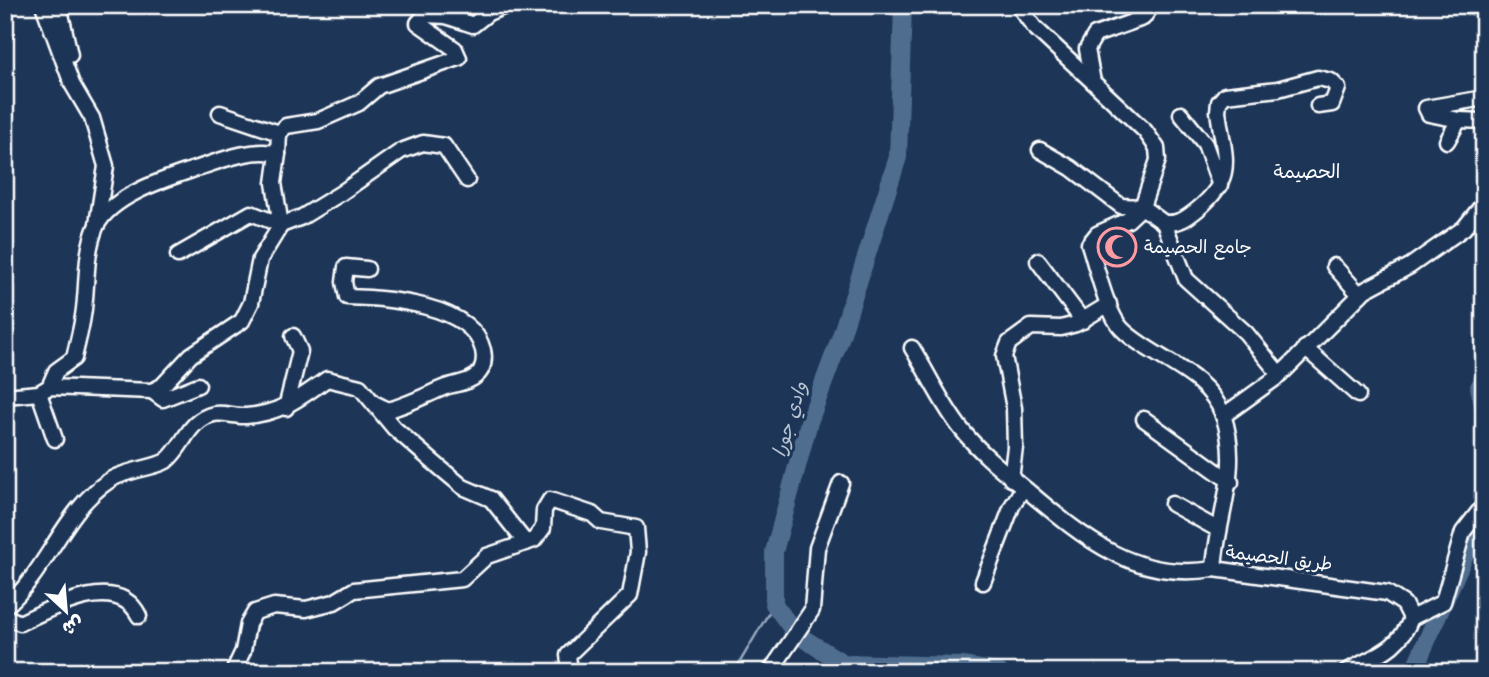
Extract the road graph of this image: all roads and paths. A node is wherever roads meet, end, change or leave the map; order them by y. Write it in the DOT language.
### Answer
graph roads {
  1 [pos="43,5"];
  2 [pos="59,5"];
  3 [pos="508,5"];
  4 [pos="1018,5"];
  5 [pos="1152,5"];
  6 [pos="69,77"];
  7 [pos="1093,82"];
  8 [pos="1484,98"];
  9 [pos="1318,106"];
  10 [pos="220,113"];
  11 [pos="1181,114"];
  12 [pos="1459,120"];
  13 [pos="1484,121"];
  14 [pos="279,133"];
  15 [pos="1447,141"];
  16 [pos="1040,150"];
  17 [pos="278,154"];
  18 [pos="467,180"];
  19 [pos="1220,188"];
  20 [pos="1484,203"];
  21 [pos="1142,206"];
  22 [pos="1164,223"];
  23 [pos="96,225"];
  24 [pos="281,225"];
  25 [pos="178,256"];
  26 [pos="1038,261"];
  27 [pos="1334,266"];
  28 [pos="367,269"];
  29 [pos="1360,295"];
  30 [pos="1109,304"];
  31 [pos="1083,321"];
  32 [pos="293,336"];
  33 [pos="912,348"];
  34 [pos="1305,348"];
  35 [pos="1280,375"];
  36 [pos="198,385"];
  37 [pos="44,390"];
  38 [pos="152,391"];
  39 [pos="1358,394"];
  40 [pos="5,396"];
  41 [pos="375,403"];
  42 [pos="286,408"];
  43 [pos="1223,415"];
  44 [pos="1144,419"];
  45 [pos="55,439"];
  46 [pos="1011,479"];
  47 [pos="1231,482"];
  48 [pos="841,483"];
  49 [pos="1023,488"];
  50 [pos="1172,504"];
  51 [pos="1484,505"];
  52 [pos="1219,530"];
  53 [pos="526,543"];
  54 [pos="1214,569"];
  55 [pos="983,582"];
  56 [pos="5,607"];
  57 [pos="5,616"];
  58 [pos="139,616"];
  59 [pos="1411,618"];
  60 [pos="233,672"];
  61 [pos="570,672"];
  62 [pos="770,672"];
  63 [pos="1346,672"];
  1 -- 6 [label="street"];
  2 -- 6 [label="street"];
  3 -- 14 [label="street"];
  4 -- 7 [label="street"];
  5 -- 7 [label="street"];
  6 -- 23 [label="street"];
  7 -- 21 [label="street"];
  8 -- 12 [label="street"];
  9 -- 19 [label="street"];
  10 -- 14 [label="street"];
  11 -- 19 [label="street"];
  12 -- 13 [label="street"];
  12 -- 15 [label="street"];
  14 -- 17 [label="street"];
  16 -- 21 [label="street"];
  17 -- 23 [label="street"];
  17 -- 24 [label="street"];
  18 -- 24 [label="street"];
  19 -- 22 [label="street"];
  20 -- 29 [label="street"];
  21 -- 22 [label="street"];
  21 -- 30 [label="street, طريق الحصيمة"];
  22 -- 35 [label="street"];
  23 -- 37 [label="street"];
  24 -- 25 [label="street"];
  24 -- 38 [label="street"];
  26 -- 31 [label="street"];
  27 -- 29 [label="street"];
  28 -- 41 [label="street"];
  29 -- 34 [label="street"];
  30 -- 31 [label="street"];
  30 -- 43 [label="street, طريق الحصيمة"];
  31 -- 46 [label="street"];
  32 -- 42 [label="street"];
  33 -- 46 [label="street"];
  34 -- 35 [label="street"];
  34 -- 39 [label="street"];
  35 -- 43 [label="street"];
  36 -- 38 [label="street"];
  37 -- 38 [label="street"];
  37 -- 40 [label="street"];
  37 -- 45 [label="street"];
  41 -- 42 [label="street"];
  41 -- 53 [label="street"];
  42 -- 56 [label="street"];
  43 -- 47 [label="street, طريق الحصيمة"];
  44 -- 47 [label="street"];
  46 -- 49 [label="street"];
  47 -- 52 [label="street, طريق الحصيمة"];
  48 -- 62 [label="street"];
  49 -- 54 [label="street"];
  49 -- 55 [label="street"];
  50 -- 52 [label="street"];
  51 -- 59 [label="street"];
  52 -- 54 [label="street, طريق الحصيمة"];
  53 -- 60 [label="street"];
  53 -- 61 [label="street"];
  54 -- 59 [label="street, طريق الحصيمة"];
  57 -- 58 [label="street"];
  59 -- 63 [label="street"];
}
